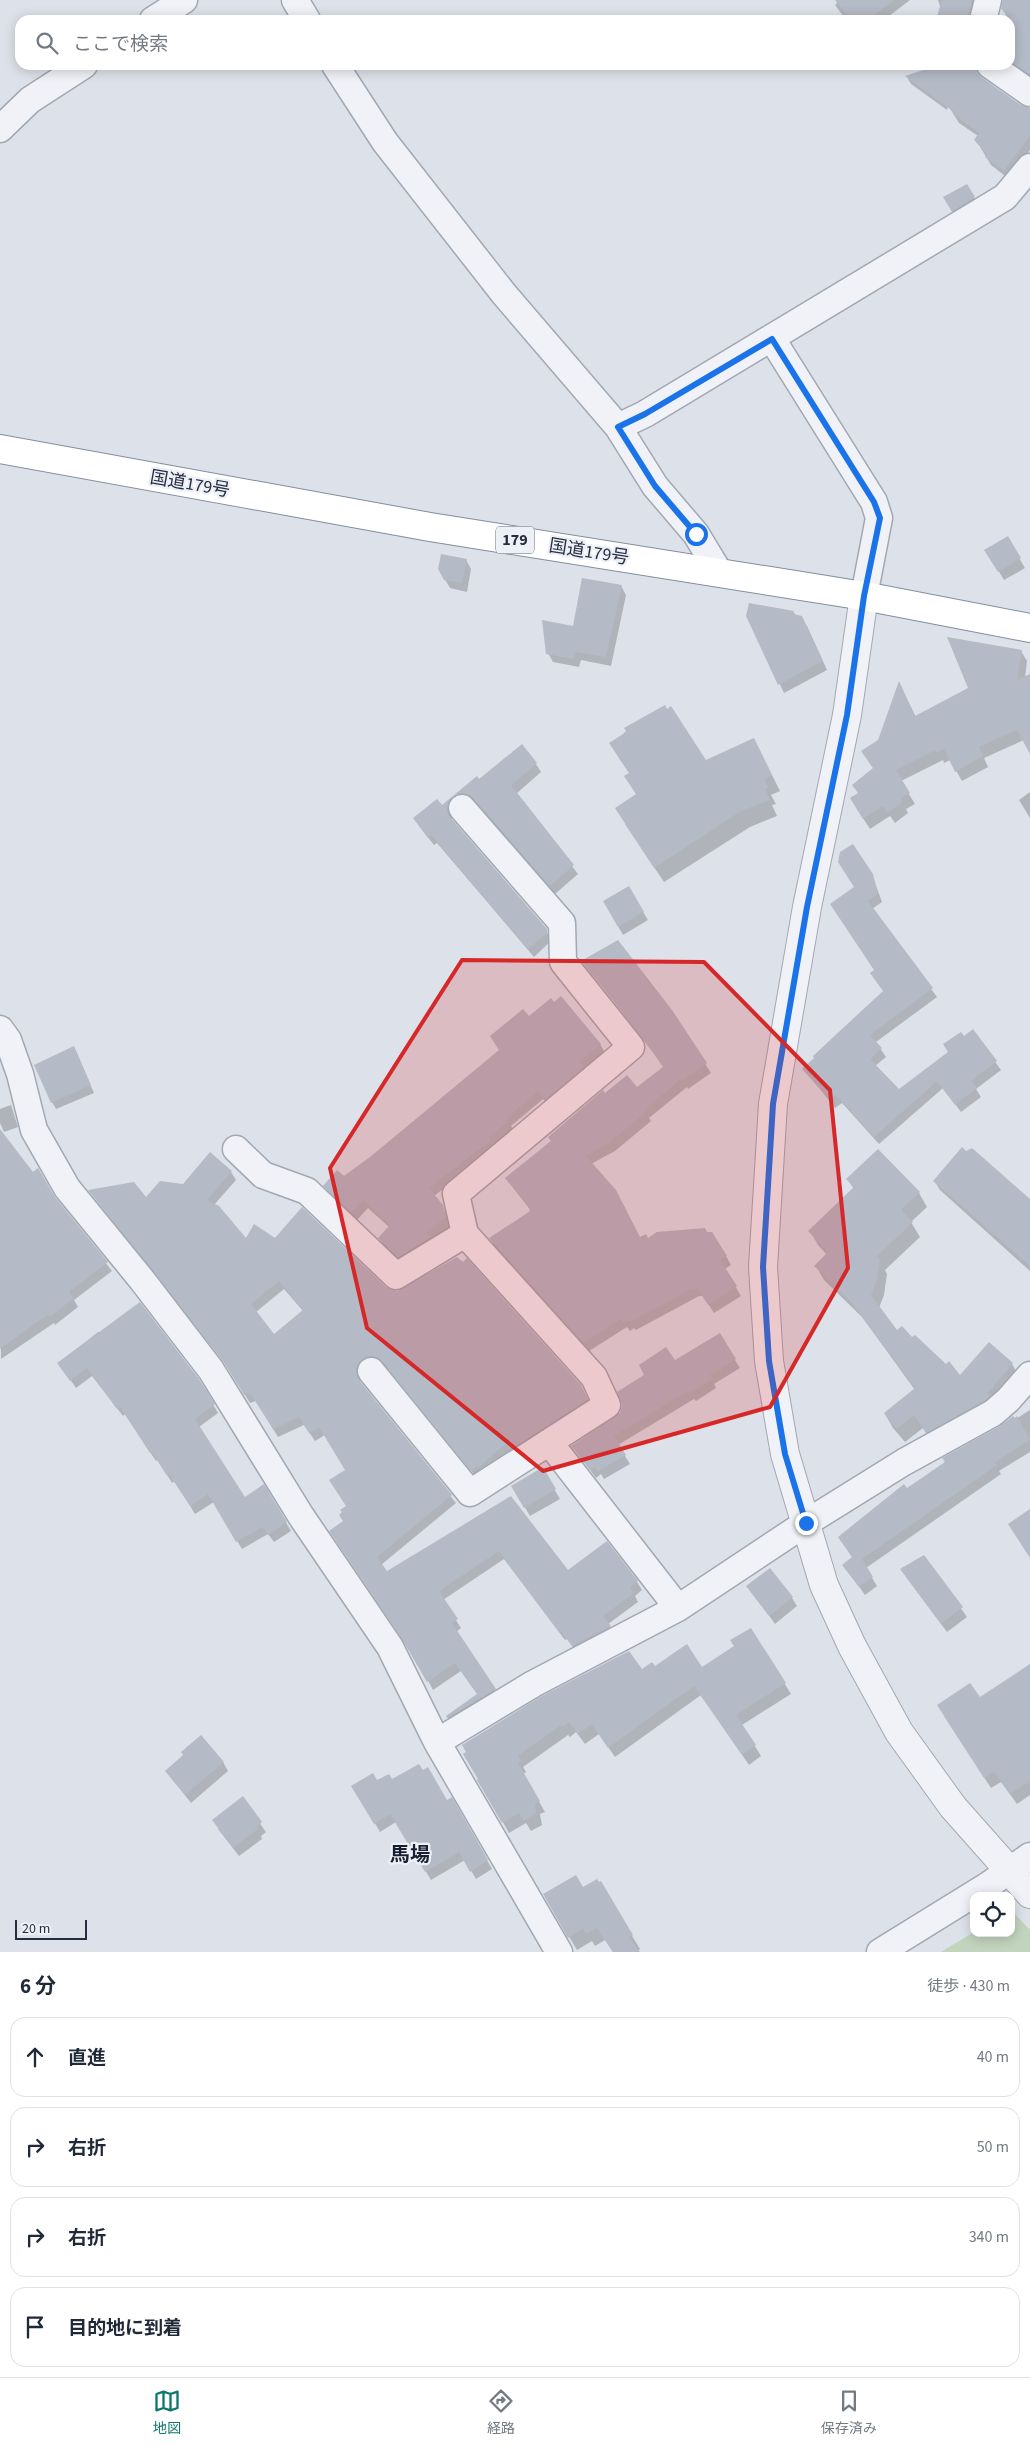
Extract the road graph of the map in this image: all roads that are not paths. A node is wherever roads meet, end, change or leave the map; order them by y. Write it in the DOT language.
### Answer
graph roads {
  1 [pos="184,0"];
  2 [pos="295,0"];
  3 [pos="988,0"];
  4 [pos="162,15"];
  5 [pos="304,15"];
  6 [pos="984,15"];
  7 [pos="76,70"];
  8 [pos="338,70"];
  9 [pos="997,70"];
  10 [pos="1030,93"];
  11 [pos="0,128"];
  12 [pos="1030,167"];
  13 [pos="772,339"];
  14 [pos="618,427"];
  15 [pos="0,449"];
  16 [pos="719,572"];
  17 [pos="864,596"];
  18 [pos="1030,628"];
  19 [pos="462,808"];
  20 [pos="0,1029"];
  21 [pos="236,1148"];
  22 [pos="465,1234"];
  23 [pos="370,1371"];
  24 [pos="1030,1374"];
  25 [pos="549,1442"];
  26 [pos="806,1523"];
  27 [pos="678,1608"];
  28 [pos="437,1742"];
  29 [pos="1019,1863"];
  30 [pos="1030,1894"];
  31 [pos="559,1952"];
  32 [pos="880,1952"];
  1 -- 4 [label="street"];
  2 -- 5 [label="street"];
  3 -- 6 [label="street"];
  7 -- 11 [label="street"];
  8 -- 14 [label="street"];
  9 -- 10 [label="street"];
  12 -- 13 [label="street"];
  13 -- 14 [label="street"];
  13 -- 17 [label="street"];
  14 -- 16 [label="street"];
  15 -- 16 [label="highway, 国道179号 / 179"];
  16 -- 17 [label="highway, 国道179号 / 179"];
  17 -- 18 [label="highway, 国道179号 / 179"];
  17 -- 26 [label="street"];
  19 -- 22 [label="street"];
  20 -- 28 [label="street"];
  21 -- 22 [label="street"];
  22 -- 25 [label="street"];
  23 -- 25 [label="street"];
  24 -- 26 [label="street"];
  25 -- 27 [label="street"];
  26 -- 27 [label="street"];
  26 -- 29 [label="street"];
  27 -- 28 [label="street"];
  28 -- 31 [label="street"];
  29 -- 30 [label="street"];
  29 -- 32 [label="street"];
}
